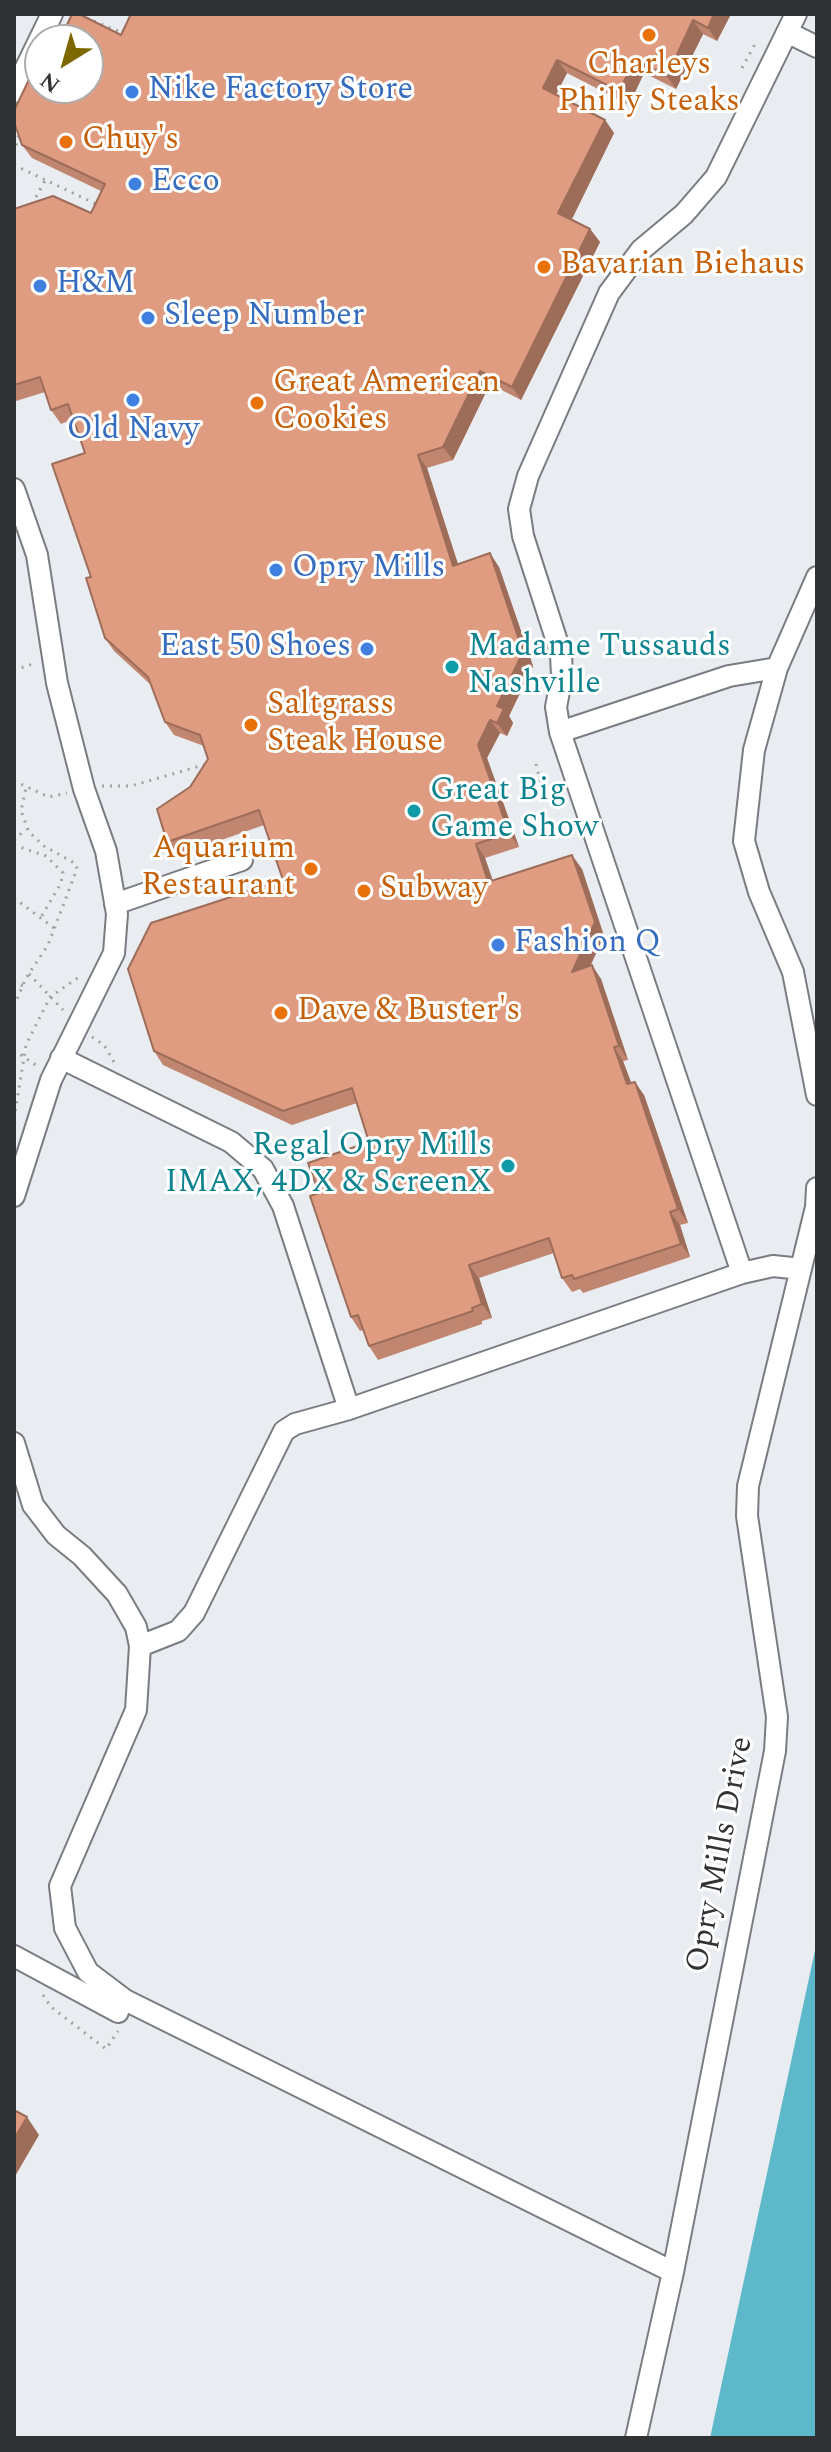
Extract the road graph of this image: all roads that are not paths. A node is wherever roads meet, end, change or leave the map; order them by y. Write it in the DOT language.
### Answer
graph roads {
  1 [pos="62,15"];
  2 [pos="792,23"];
  3 [pos="817,47"];
  4 [pos="14,92"];
  5 [pos="14,489"];
  6 [pos="817,577"];
  7 [pos="777,668"];
  8 [pos="560,732"];
  9 [pos="242,860"];
  10 [pos="115,904"];
  11 [pos="61,1058"];
  12 [pos="817,1095"];
  13 [pos="817,1188"];
  14 [pos="14,1196"];
  15 [pos="801,1269"];
  16 [pos="742,1273"];
  17 [pos="349,1409"];
  18 [pos="14,1445"];
  19 [pos="140,1646"];
  20 [pos="14,1956"];
  21 [pos="118,2012"];
  22 [pos="673,2272"];
  23 [pos="636,2438"];
  1 -- 4 [label="lane"];
  2 -- 3 [label="lane"];
  2 -- 8 [label="lane"];
  5 -- 10 [label="lane"];
  6 -- 7 [label="lane"];
  7 -- 8 [label="lane"];
  7 -- 12 [label="lane"];
  8 -- 16 [label="lane"];
  9 -- 10 [label="lane"];
  10 -- 11 [label="lane"];
  11 -- 14 [label="lane"];
  11 -- 17 [label="lane"];
  13 -- 15 [label="lane, Opry Mills Drive"];
  15 -- 16 [label="lane"];
  15 -- 22 [label="lane, Opry Mills Drive"];
  16 -- 17 [label="lane"];
  17 -- 19 [label="lane"];
  18 -- 19 [label="lane"];
  19 -- 22 [label="lane"];
  20 -- 21 [label="lane"];
  22 -- 23 [label="lane, Opry Mills Drive"];
}
